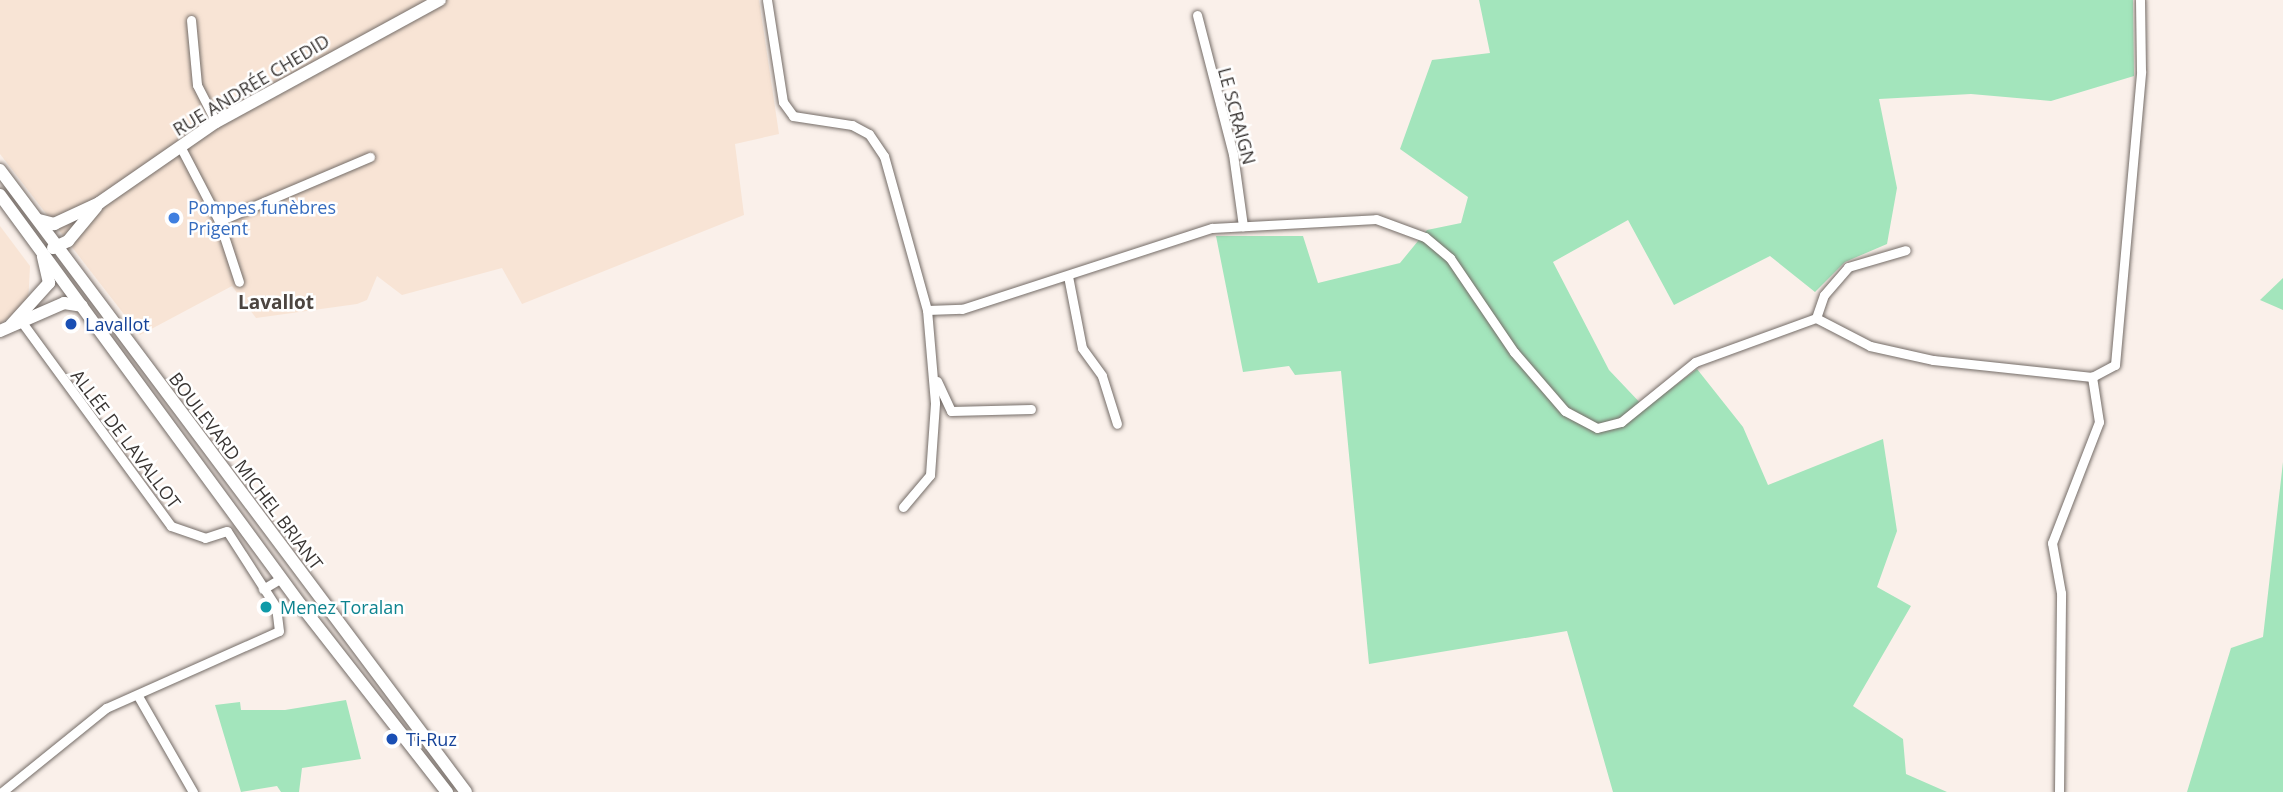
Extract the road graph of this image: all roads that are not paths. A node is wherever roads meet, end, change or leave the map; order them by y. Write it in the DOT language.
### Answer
graph roads {
  1 [pos="440,0"];
  2 [pos="767,0"];
  3 [pos="2140,0"];
  4 [pos="426,3"];
  5 [pos="1197,15"];
  6 [pos="191,20"];
  7 [pos="216,122"];
  8 [pos="180,146"];
  9 [pos="370,157"];
  10 [pos="0,170"];
  11 [pos="0,195"];
  12 [pos="99,203"];
  13 [pos="219,221"];
  14 [pos="1242,226"];
  15 [pos="58,237"];
  16 [pos="1906,250"];
  17 [pos="43,253"];
  18 [pos="73,267"];
  19 [pos="1068,276"];
  20 [pos="239,282"];
  21 [pos="71,290"];
  22 [pos="64,303"];
  23 [pos="80,304"];
  24 [pos="927,310"];
  25 [pos="1816,318"];
  26 [pos="11,326"];
  27 [pos="932,373"];
  28 [pos="2092,377"];
  29 [pos="1031,409"];
  30 [pos="1117,424"];
  31 [pos="903,506"];
  32 [pos="237,519"];
  33 [pos="228,530"];
  34 [pos="269,531"];
  35 [pos="281,578"];
  36 [pos="263,589"];
  37 [pos="138,696"];
  38 [pos="443,787"];
  39 [pos="2,792"];
  40 [pos="193,792"];
  41 [pos="466,792"];
  42 [pos="2059,792"];
  1 -- 4 [label="main road, RUE ANDRÉE CHEDID"];
  2 -- 24 [label="street"];
  3 -- 28 [label="street"];
  4 -- 7 [label="main road, RUE ANDRÉE CHEDID"];
  5 -- 14 [label="street, LE SCRAIGN"];
  6 -- 7 [label="street"];
  7 -- 8 [label="main road, RUE ANDRÉE CHEDID"];
  8 -- 12 [label="main road, RUE ANDRÉE CHEDID"];
  8 -- 13 [label="street"];
  9 -- 13 [label="street"];
  10 -- 15 [label="main road"];
  11 -- 17 [label="main road, BOULEVARD MICHEL BRIANT"];
  12 -- 15 [label="main road, RUE ANDRÉE CHEDID"];
  12 -- 15 [label="main road, RUE ANDRÉE CHEDID"];
  13 -- 20 [label="street"];
  14 -- 19 [label="street"];
  14 -- 25 [label="street"];
  15 -- 17 [label="main road"];
  15 -- 18 [label="main road"];
  16 -- 25 [label="street"];
  17 -- 21 [label="main road, BOULEVARD MICHEL BRIANT"];
  17 -- 26 [label="main road"];
  18 -- 21 [label="main road"];
  18 -- 34 [label="main road, BOULEVARD MICHEL BRIANT"];
  19 -- 24 [label="street"];
  19 -- 30 [label="street"];
  21 -- 22 [label="main road"];
  21 -- 23 [label="main road, BOULEVARD MICHEL BRIANT"];
  22 -- 23 [label="main road"];
  22 -- 26 [label="main road"];
  23 -- 32 [label="main road, BOULEVARD MICHEL BRIANT"];
  24 -- 27 [label="street"];
  25 -- 28 [label="street"];
  26 -- 33 [label="street, ALLÉE DE LAVALLOT"];
  27 -- 29 [label="street"];
  27 -- 31 [label="street"];
  28 -- 42 [label="street"];
  32 -- 33 [label="street"];
  32 -- 34 [label="main road"];
  32 -- 35 [label="main road, BOULEVARD MICHEL BRIANT"];
  33 -- 36 [label="street"];
  34 -- 41 [label="main road, BOULEVARD MICHEL BRIANT"];
  35 -- 36 [label="street"];
  35 -- 38 [label="main road, BOULEVARD MICHEL BRIANT"];
  36 -- 37 [label="street"];
  37 -- 39 [label="street"];
  37 -- 40 [label="street"];
}
